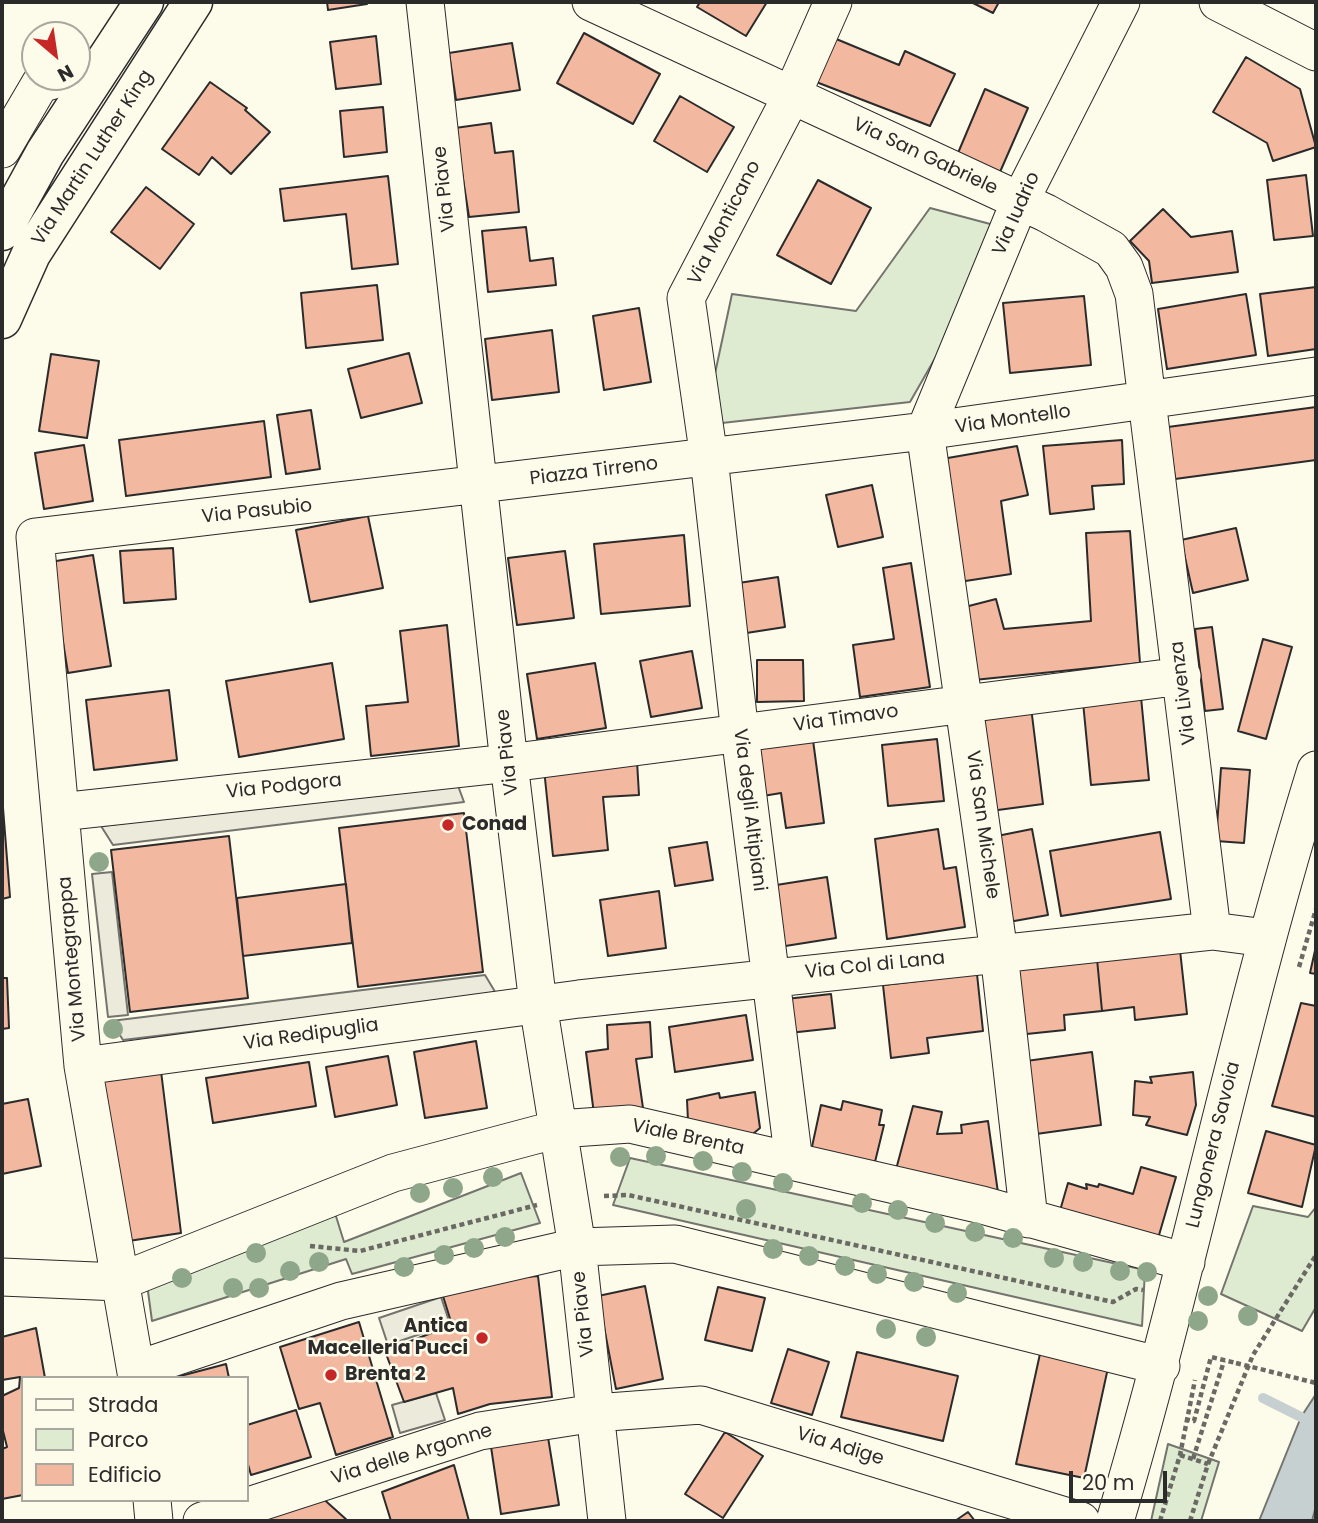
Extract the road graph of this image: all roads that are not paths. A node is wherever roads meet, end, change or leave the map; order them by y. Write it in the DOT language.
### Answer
graph roads {
  1 [pos="144,2"];
  2 [pos="193,2"];
  3 [pos="591,2"];
  4 [pos="833,2"];
  5 [pos="1121,2"];
  6 [pos="1224,3"];
  7 [pos="424,9"];
  8 [pos="1316,52"];
  9 [pos="91,68"];
  10 [pos="36,91"];
  11 [pos="78,91"];
  12 [pos="792,95"];
  13 [pos="2,149"];
  14 [pos="1020,201"];
  15 [pos="2,231"];
  16 [pos="2,319"];
  17 [pos="1316,376"];
  18 [pos="1146,402"];
  19 [pos="925,431"];
  20 [pos="709,458"];
  21 [pos="478,486"];
  22 [pos="35,537"];
  23 [pos="1182,676"];
  24 [pos="966,703"];
  25 [pos="740,734"];
  26 [pos="509,762"];
  27 [pos="1316,770"];
  28 [pos="60,812"];
  29 [pos="1212,931"];
  30 [pos="1266,938"];
  31 [pos="999,953"];
  32 [pos="770,976"];
  33 [pos="538,1004"];
  34 [pos="83,1066"];
  35 [pos="558,1129"];
  36 [pos="794,1162"];
  37 [pos="1029,1219"];
  38 [pos="577,1247"];
  39 [pos="1186,1262"];
  40 [pos="2,1278"];
  41 [pos="119,1282"];
  42 [pos="1161,1366"];
  43 [pos="136,1374"];
  44 [pos="595,1413"];
  45 [pos="152,1502"];
  46 [pos="224,1513"];
  47 [pos="154,1521"];
  48 [pos="607,1521"];
  49 [pos="1081,1521"];
  50 [pos="1115,1521"];
  1 -- 9 [label="main road, Via Martin Luther King"];
  2 -- 16 [label="main road, Via Martin Luther King"];
  3 -- 12 [label="street, Via San Gabriele"];
  4 -- 12 [label="street, Via Monticano"];
  5 -- 14 [label="street, Via Iudrio"];
  6 -- 8 [label="street"];
  7 -- 21 [label="street, Via Piave"];
  10 -- 13 [label="street"];
  11 -- 15 [label="main road, Via Martin Luther King"];
  12 -- 14 [label="street, Via San Gabriele"];
  12 -- 20 [label="street, Via Monticano"];
  14 -- 18 [label="street, Via San Gabriele"];
  14 -- 19 [label="street, Via Iudrio"];
  17 -- 18 [label="street, Via Montello"];
  18 -- 19 [label="street, Via Montello"];
  18 -- 23 [label="street, Via Livenza"];
  19 -- 20 [label="street, Via Montello"];
  19 -- 24 [label="street, Via San Michele"];
  20 -- 21 [label="street, Piazza Tirreno"];
  20 -- 25 [label="street, Via degli Altipiani"];
  21 -- 22 [label="street, Via Pasubio"];
  21 -- 26 [label="street, Via Piave"];
  22 -- 28 [label="street, Via Montegrappa"];
  23 -- 24 [label="street, Via Timavo"];
  23 -- 29 [label="street, Via Livenza"];
  24 -- 25 [label="street, Via Timavo"];
  24 -- 31 [label="street, Via San Michele"];
  25 -- 26 [label="street, Via Timavo"];
  25 -- 32 [label="street, Via degli Altipiani"];
  26 -- 28 [label="street, Via Podgora"];
  26 -- 33 [label="street, Via Piave"];
  27 -- 30 [label="street, Lungonera Savoia"];
  28 -- 34 [label="street, Via Montegrappa"];
  29 -- 30 [label="street"];
  29 -- 31 [label="street, Via Col di Lana"];
  30 -- 39 [label="street, Lungonera Savoia"];
  31 -- 32 [label="street, Via Col di Lana"];
  31 -- 37 [label="street, Via San Michele"];
  32 -- 33 [label="street, Via Col di Lana"];
  32 -- 36 [label="street, Via degli Altipiani"];
  33 -- 34 [label="street, Via Redipuglia"];
  33 -- 35 [label="street, Via Piave"];
  34 -- 41 [label="street, Via Montegrappa"];
  35 -- 36 [label="street, Viale Brenta"];
  35 -- 38 [label="street, Via Piave"];
  35 -- 41 [label="street, Viale Brenta"];
  36 -- 37 [label="street, Viale Brenta"];
  37 -- 39 [label="street, Viale Brenta"];
  38 -- 42 [label="street"];
  38 -- 43 [label="street"];
  38 -- 44 [label="street, Via Piave"];
  39 -- 42 [label="street, Lungonera Savoia"];
  40 -- 41 [label="street"];
  41 -- 43 [label="street, Via Montegrappa"];
  42 -- 50 [label="street, Lungonera Savoia"];
  44 -- 46 [label="street, Via delle Argonne"];
  44 -- 48 [label="street, Via Piave"];
  44 -- 49 [label="street, Via Adige"];
  45 -- 47 [label="street"];
}
